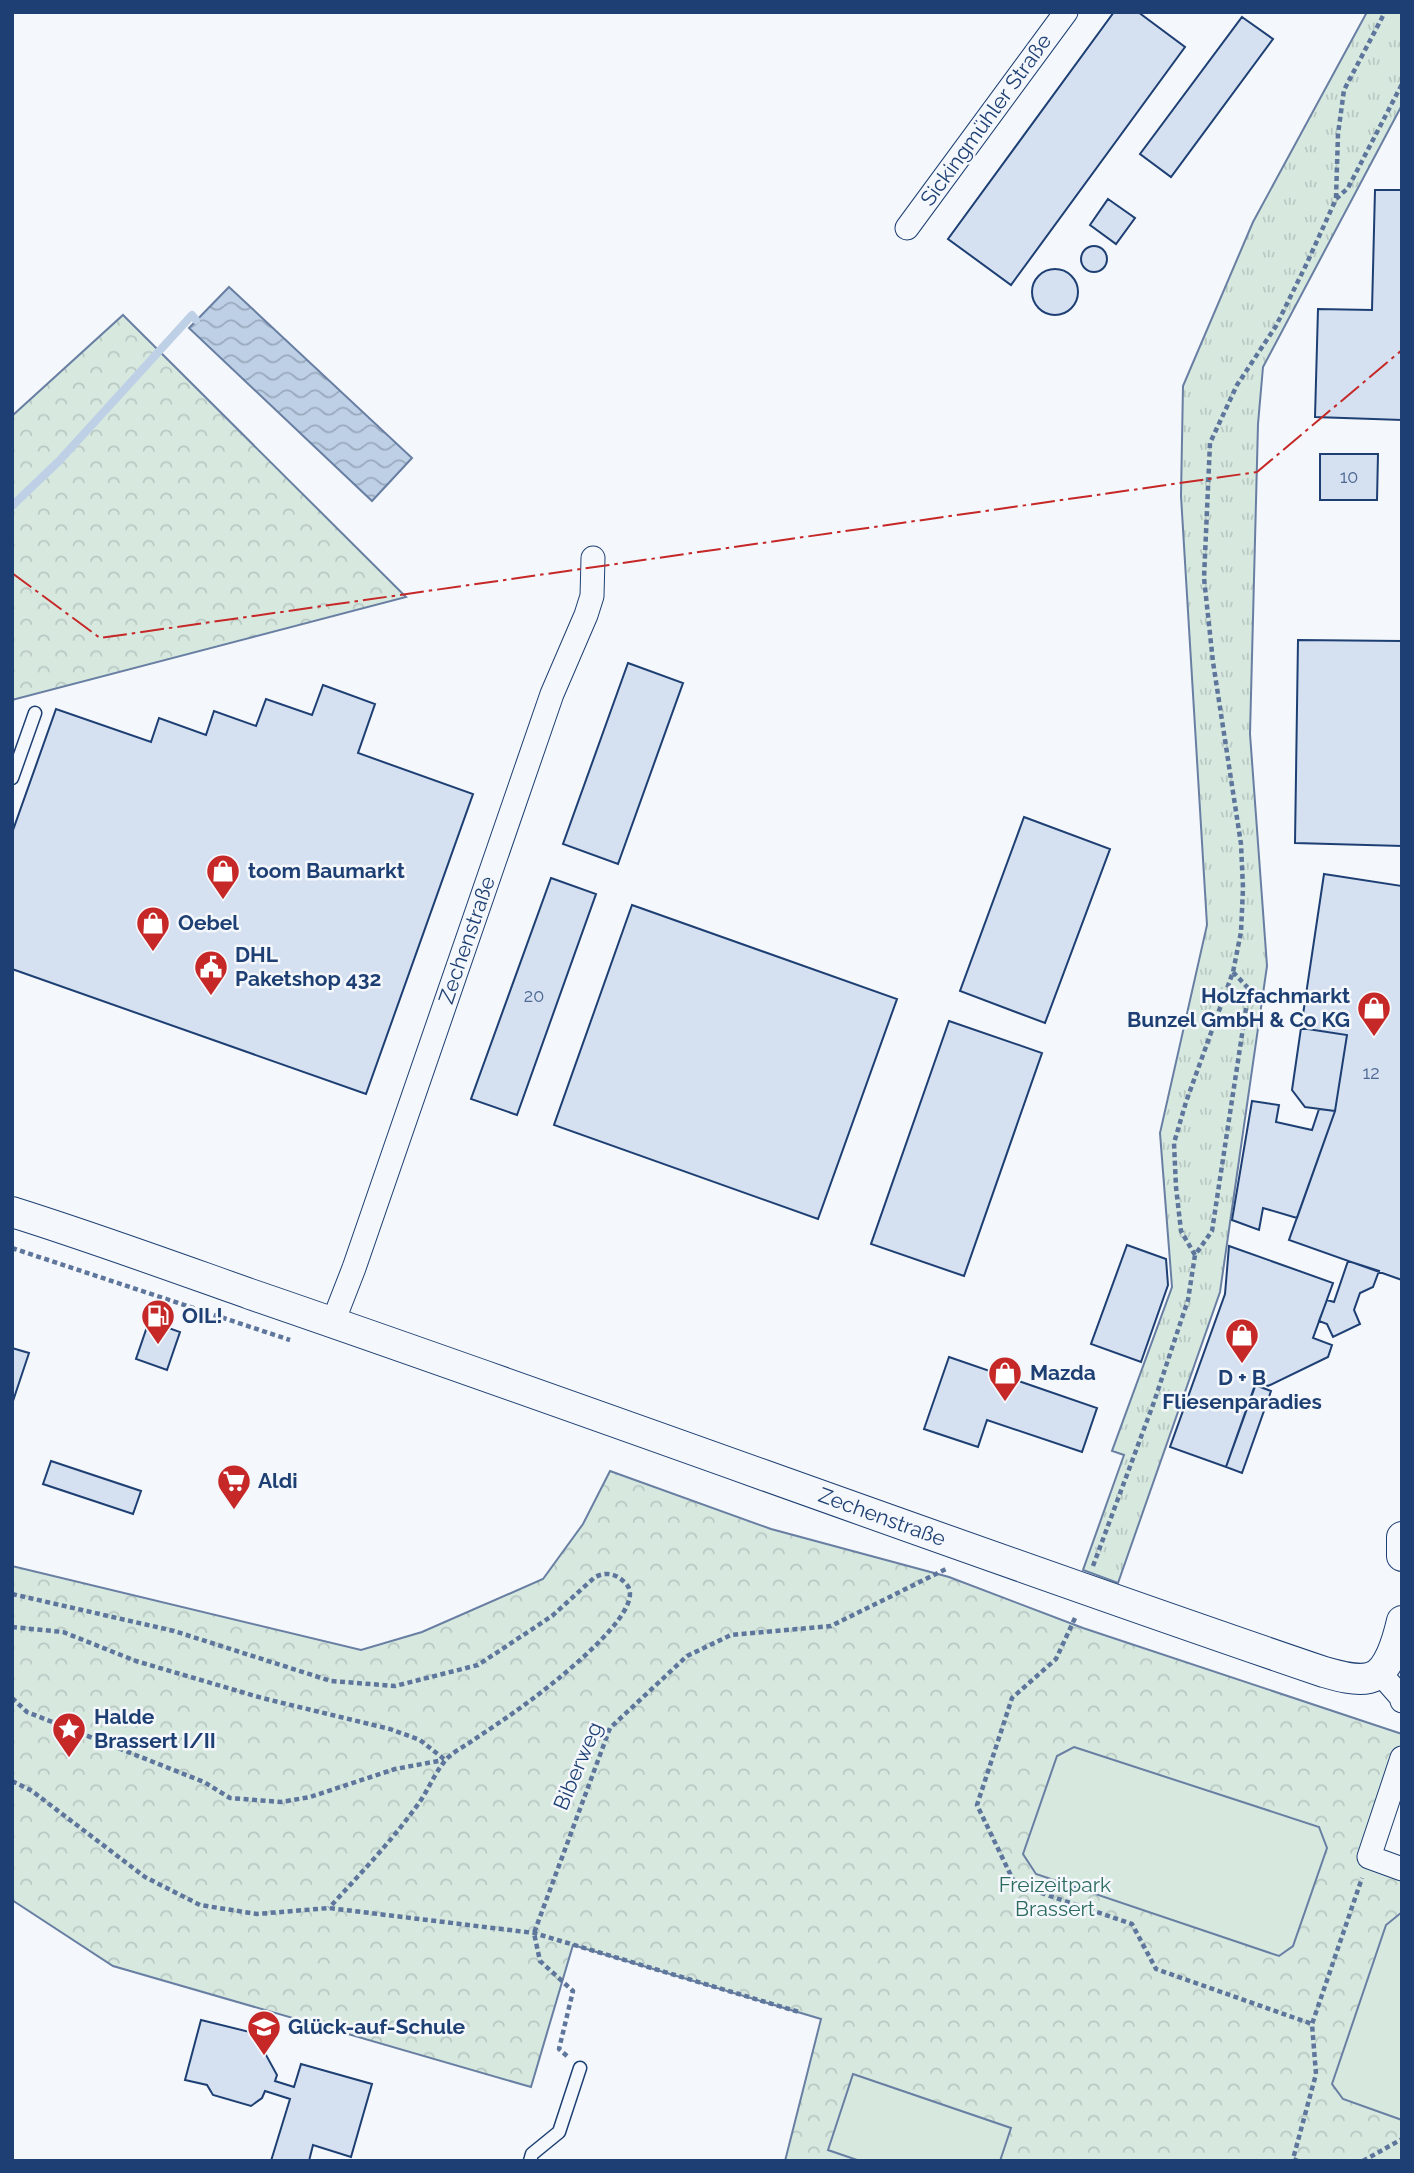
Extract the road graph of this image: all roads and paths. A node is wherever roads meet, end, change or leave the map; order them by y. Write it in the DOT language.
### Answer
graph roads {
  1 [pos="1066,12"];
  2 [pos="1385,12"];
  3 [pos="1402,84"];
  4 [pos="1336,199"];
  5 [pos="907,228"];
  6 [pos="593,558"];
  7 [pos="35,713"];
  8 [pos="12,778"];
  9 [pos="1233,972"];
  10 [pos="12,1212"];
  11 [pos="1195,1255"];
  12 [pos="333,1322"];
  13 [pos="1402,1537"];
  14 [pos="1402,1556"];
  15 [pos="956,1565"];
  16 [pos="12,1594"];
  17 [pos="1080,1604"];
  18 [pos="1402,1621"];
  19 [pos="12,1627"];
  20 [pos="1380,1673"];
  21 [pos="12,1698"];
  22 [pos="1402,1701"];
  23 [pos="1402,1758"];
  24 [pos="445,1759"];
  25 [pos="12,1782"];
  26 [pos="1369,1857"];
  27 [pos="1402,1869"];
  28 [pos="329,1908"];
  29 [pos="534,1934"];
  30 [pos="799,2012"];
  31 [pos="1312,2024"];
  32 [pos="580,2068"];
  33 [pos="1402,2138"];
  34 [pos="1294,2160"];
  35 [pos="530,2161"];
  36 [pos="1363,2161"];
  1 -- 5 [label="street, Sickingmühler Straße"];
  2 -- 4 [label="path"];
  3 -- 4 [label="path"];
  4 -- 9 [label="path"];
  6 -- 12 [label="street, Zechenstraße"];
  7 -- 8 [label="lane"];
  9 -- 11 [label="path"];
  9 -- 11 [label="path"];
  10 -- 12 [label="street, Zechenstraße"];
  11 -- 17 [label="path"];
  12 -- 17 [label="street, Zechenstraße"];
  13 -- 14 [label="street"];
  15 -- 29 [label="path, Biberweg"];
  16 -- 24 [label="path"];
  17 -- 20 [label="street, Zechenstraße"];
  17 -- 31 [label="path"];
  18 -- 20 [label="street"];
  19 -- 24 [label="path"];
  20 -- 22 [label="street"];
  21 -- 24 [label="path"];
  23 -- 26 [label="street"];
  24 -- 28 [label="path"];
  25 -- 28 [label="path"];
  26 -- 27 [label="street"];
  26 -- 31 [label="path"];
  28 -- 29 [label="path"];
  29 -- 30 [label="path"];
  29 -- 32 [label="path"];
  31 -- 34 [label="path"];
  32 -- 35 [label="lane"];
  33 -- 36 [label="path"];
}
